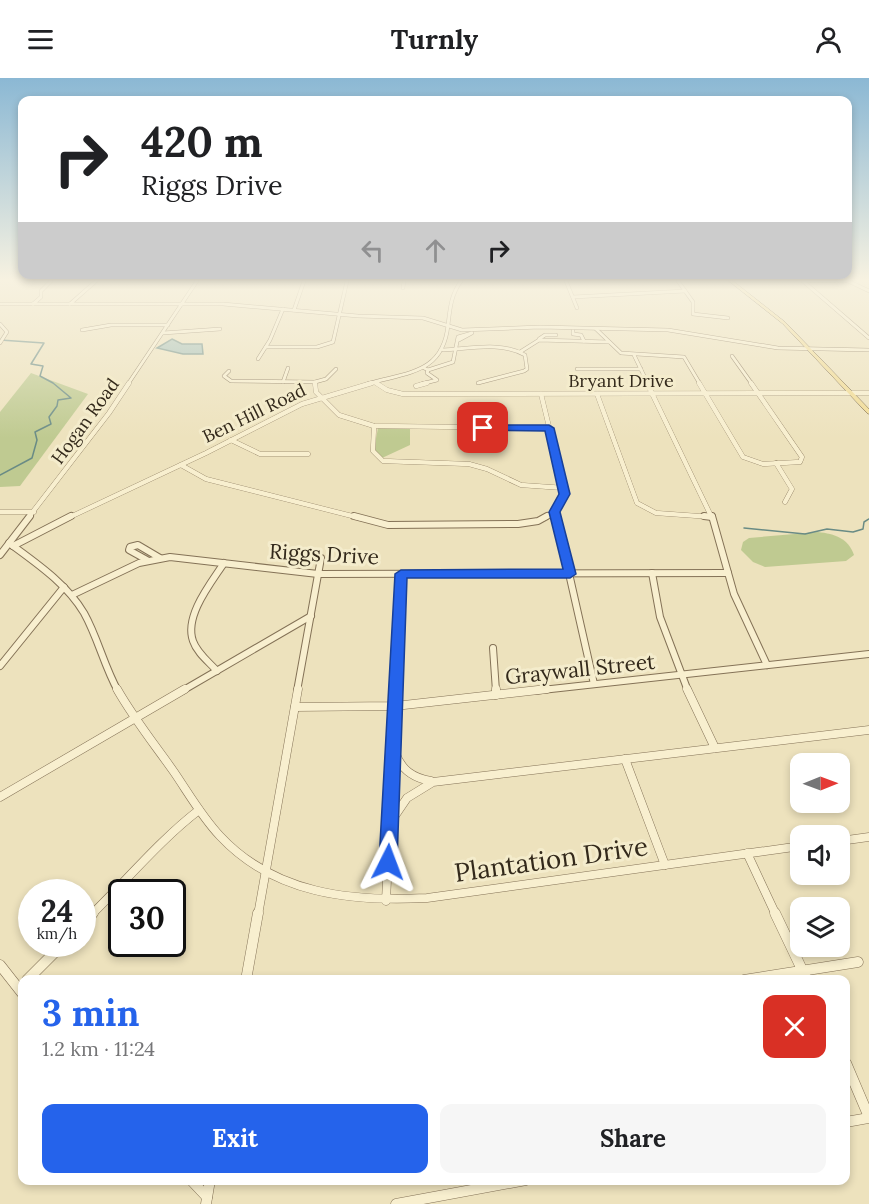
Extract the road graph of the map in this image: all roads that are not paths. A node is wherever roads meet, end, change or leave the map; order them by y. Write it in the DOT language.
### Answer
graph roads {
  1 [pos="163,333"];
  2 [pos="272,334"];
  3 [pos="336,334"];
  4 [pos="451,334"];
  5 [pos="573,334"];
  6 [pos="601,334"];
  7 [pos="693,334"];
  8 [pos="794,334"];
  9 [pos="448,335"];
  10 [pos="556,335"];
  11 [pos="459,340"];
  12 [pos="539,340"];
  13 [pos="584,341"];
  14 [pos="609,342"];
  15 [pos="266,347"];
  16 [pos="810,349"];
  17 [pos="443,350"];
  18 [pos="455,350"];
  19 [pos="869,350"];
  20 [pos="520,352"];
  21 [pos="634,355"];
  22 [pos="732,356"];
  23 [pos="258,358"];
  24 [pos="288,368"];
  25 [pos="336,369"];
  26 [pos="426,369"];
  27 [pos="577,369"];
  28 [pos="641,369"];
  29 [pos="229,371"];
  30 [pos="496,381"];
  31 [pos="284,382"];
  32 [pos="315,382"];
  33 [pos="376,382"];
  34 [pos="478,383"];
  35 [pos="416,386"];
  36 [pos="705,393"];
  37 [pos="758,393"];
  38 [pos="851,393"];
  39 [pos="869,393"];
  40 [pos="496,394"];
  41 [pos="541,394"];
  42 [pos="597,394"];
  43 [pos="652,394"];
  44 [pos="324,398"];
  45 [pos="869,412"];
  46 [pos="374,426"];
  47 [pos="549,428"];
  48 [pos="231,441"];
  49 [pos="308,454"];
  50 [pos="776,463"];
  51 [pos="182,465"];
  52 [pos="564,488"];
  53 [pos="785,502"];
  54 [pos="0,512"];
  55 [pos="34,512"];
  56 [pos="555,512"];
  57 [pos="712,517"];
  58 [pos="11,545"];
  59 [pos="0,555"];
  60 [pos="160,558"];
  61 [pos="321,558"];
  62 [pos="147,560"];
  63 [pos="224,563"];
  64 [pos="652,573"];
  65 [pos="728,573"];
  66 [pos="318,574"];
  67 [pos="401,574"];
  68 [pos="570,574"];
  69 [pos="64,587"];
  70 [pos="72,595"];
  71 [pos="311,616"];
  72 [pos="493,648"];
  73 [pos="869,654"];
  74 [pos="767,665"];
  75 [pos="0,666"];
  76 [pos="217,671"];
  77 [pos="680,675"];
  78 [pos="594,684"];
  79 [pos="496,695"];
  80 [pos="395,706"];
  81 [pos="295,707"];
  82 [pos="136,718"];
  83 [pos="869,730"];
  84 [pos="394,731"];
  85 [pos="715,748"];
  86 [pos="625,759"];
  87 [pos="433,782"];
  88 [pos="0,797"];
  89 [pos="199,810"];
  90 [pos="390,823"];
  91 [pos="869,837"];
  92 [pos="850,840"];
  93 [pos="790,848"];
  94 [pos="747,854"];
  95 [pos="665,864"];
  96 [pos="265,871"];
  97 [pos="386,901"];
  98 [pos="96,910"];
  99 [pos="50,957"];
  100 [pos="858,962"];
  101 [pos="0,965"];
  102 [pos="32,975"];
  103 [pos="247,975"];
  104 [pos="805,975"];
  105 [pos="18,985"];
  106 [pos="850,1073"];
  107 [pos="869,1118"];
  108 [pos="850,1121"];
  109 [pos="195,1185"];
  110 [pos="209,1185"];
  111 [pos="499,1185"];
  112 [pos="206,1201"];
  113 [pos="396,1204"];
  1 -- 55 [label="street, Hogan Road"];
  2 -- 15 [label="street"];
  3 -- 15 [label="street"];
  4 -- 9 [label="street"];
  5 -- 13 [label="street"];
  6 -- 14 [label="street"];
  7 -- 16 [label="street"];
  8 -- 16 [label="main road"];
  9 -- 17 [label="street, Ben Hill Road"];
  10 -- 12 [label="street"];
  11 -- 18 [label="street"];
  12 -- 13 [label="street"];
  12 -- 20 [label="street"];
  13 -- 14 [label="street"];
  14 -- 21 [label="street"];
  15 -- 23 [label="street"];
  16 -- 19 [label="street"];
  16 -- 38 [label="main road"];
  17 -- 18 [label="street"];
  17 -- 26 [label="street, Ben Hill Road"];
  18 -- 20 [label="street"];
  18 -- 26 [label="street"];
  20 -- 30 [label="street"];
  21 -- 28 [label="street"];
  21 -- 36 [label="street"];
  22 -- 37 [label="street"];
  24 -- 31 [label="street"];
  25 -- 32 [label="street"];
  26 -- 33 [label="street, Ben Hill Road"];
  26 -- 35 [label="street"];
  27 -- 28 [label="street"];
  28 -- 43 [label="street"];
  29 -- 31 [label="street"];
  30 -- 34 [label="street"];
  30 -- 40 [label="street"];
  31 -- 32 [label="street"];
  32 -- 44 [label="street"];
  33 -- 40 [label="street, Bryant Drive"];
  33 -- 44 [label="street, Ben Hill Road"];
  36 -- 37 [label="street, Bryant Drive"];
  36 -- 43 [label="street, Bryant Drive"];
  36 -- 50 [label="street"];
  37 -- 38 [label="street, Bryant Drive"];
  37 -- 50 [label="street"];
  38 -- 39 [label="street, Bryant Drive"];
  38 -- 45 [label="main road"];
  40 -- 41 [label="street, Bryant Drive"];
  41 -- 42 [label="street, Bryant Drive"];
  41 -- 47 [label="street"];
  42 -- 43 [label="street, Bryant Drive"];
  42 -- 57 [label="street"];
  43 -- 57 [label="street"];
  44 -- 46 [label="street"];
  44 -- 48 [label="street, Ben Hill Road"];
  46 -- 47 [label="street"];
  46 -- 52 [label="street"];
  47 -- 52 [label="street"];
  48 -- 49 [label="street"];
  48 -- 51 [label="street, Ben Hill Road"];
  50 -- 53 [label="street"];
  51 -- 56 [label="street"];
  51 -- 58 [label="street, Ben Hill Road"];
  52 -- 56 [label="street"];
  54 -- 55 [label="street"];
  55 -- 58 [label="street, Hogan Road"];
  56 -- 68 [label="street"];
  57 -- 65 [label="street"];
  58 -- 59 [label="street, Ben Hill Road"];
  58 -- 69 [label="street, Plantation Drive"];
  60 -- 62 [label="street, Riggs Drive"];
  60 -- 62 [label="street"];
  60 -- 63 [label="street, Riggs Drive"];
  61 -- 66 [label="street"];
  62 -- 70 [label="street, Riggs Drive"];
  63 -- 66 [label="street, Riggs Drive"];
  63 -- 76 [label="street"];
  64 -- 65 [label="street, Riggs Drive"];
  64 -- 68 [label="street, Riggs Drive"];
  64 -- 77 [label="street"];
  65 -- 74 [label="street"];
  66 -- 67 [label="street, Riggs Drive"];
  66 -- 71 [label="street"];
  67 -- 68 [label="street, Riggs Drive"];
  67 -- 80 [label="street"];
  68 -- 78 [label="street"];
  69 -- 70 [label="street, Plantation Drive"];
  69 -- 75 [label="street"];
  70 -- 82 [label="street, Plantation Drive"];
  71 -- 76 [label="street"];
  71 -- 81 [label="street"];
  72 -- 79 [label="street"];
  73 -- 74 [label="street, Graywall Street"];
  74 -- 77 [label="street, Graywall Street"];
  76 -- 82 [label="street"];
  77 -- 78 [label="street, Graywall Street"];
  77 -- 85 [label="street"];
  78 -- 79 [label="street, Graywall Street"];
  79 -- 80 [label="street, Graywall Street"];
  80 -- 81 [label="street, Graywall Street"];
  80 -- 84 [label="street"];
  81 -- 96 [label="street"];
  82 -- 88 [label="street"];
  82 -- 89 [label="street, Plantation Drive"];
  83 -- 85 [label="street"];
  84 -- 87 [label="street"];
  84 -- 90 [label="street"];
  85 -- 86 [label="street"];
  86 -- 87 [label="street"];
  86 -- 95 [label="street"];
  87 -- 90 [label="street"];
  89 -- 96 [label="street, Plantation Drive"];
  89 -- 98 [label="street"];
  90 -- 97 [label="street"];
  91 -- 92 [label="street"];
  93 -- 94 [label="street, Plantation Drive"];
  94 -- 95 [label="street, Plantation Drive"];
  94 -- 104 [label="street"];
  95 -- 97 [label="street, Plantation Drive"];
  96 -- 97 [label="street, Plantation Drive"];
  96 -- 103 [label="street"];
  99 -- 102 [label="street"];
  100 -- 104 [label="street"];
  101 -- 105 [label="street"];
  106 -- 107 [label="street"];
  107 -- 108 [label="street"];
  109 -- 112 [label="street"];
  110 -- 112 [label="street"];
  111 -- 113 [label="street"];
}
